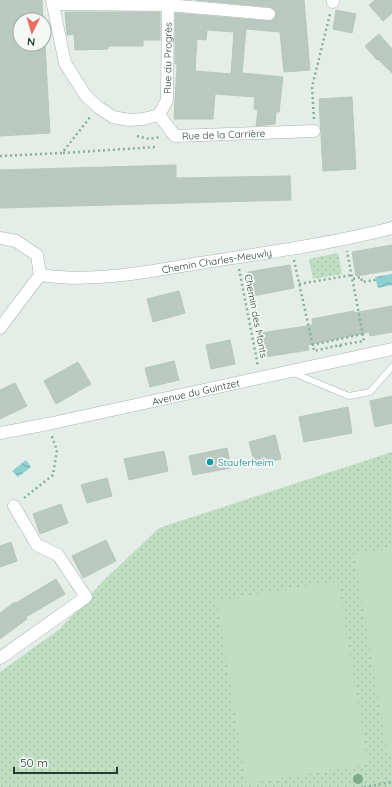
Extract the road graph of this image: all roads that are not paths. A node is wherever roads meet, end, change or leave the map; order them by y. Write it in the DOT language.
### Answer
graph roads {
  1 [pos="52,2"];
  2 [pos="168,2"];
  3 [pos="269,14"];
  4 [pos="159,115"];
  5 [pos="314,131"];
  6 [pos="392,228"];
  7 [pos="0,238"];
  8 [pos="40,275"];
  9 [pos="0,328"];
  10 [pos="392,349"];
  11 [pos="392,367"];
  12 [pos="287,371"];
  13 [pos="0,433"];
  14 [pos="14,506"];
  15 [pos="0,658"];
  1 -- 2 [label="street"];
  1 -- 4 [label="street"];
  2 -- 3 [label="street"];
  2 -- 4 [label="street, Rue du Progrès"];
  4 -- 5 [label="street, Rue de la Carrière"];
  6 -- 8 [label="street, Chemin Charles-Meuwly"];
  7 -- 8 [label="street"];
  8 -- 9 [label="street"];
  10 -- 12 [label="street, Avenue du Guintzet"];
  11 -- 12 [label="lane"];
  12 -- 13 [label="street, Avenue du Guintzet"];
  14 -- 15 [label="street"];
}
